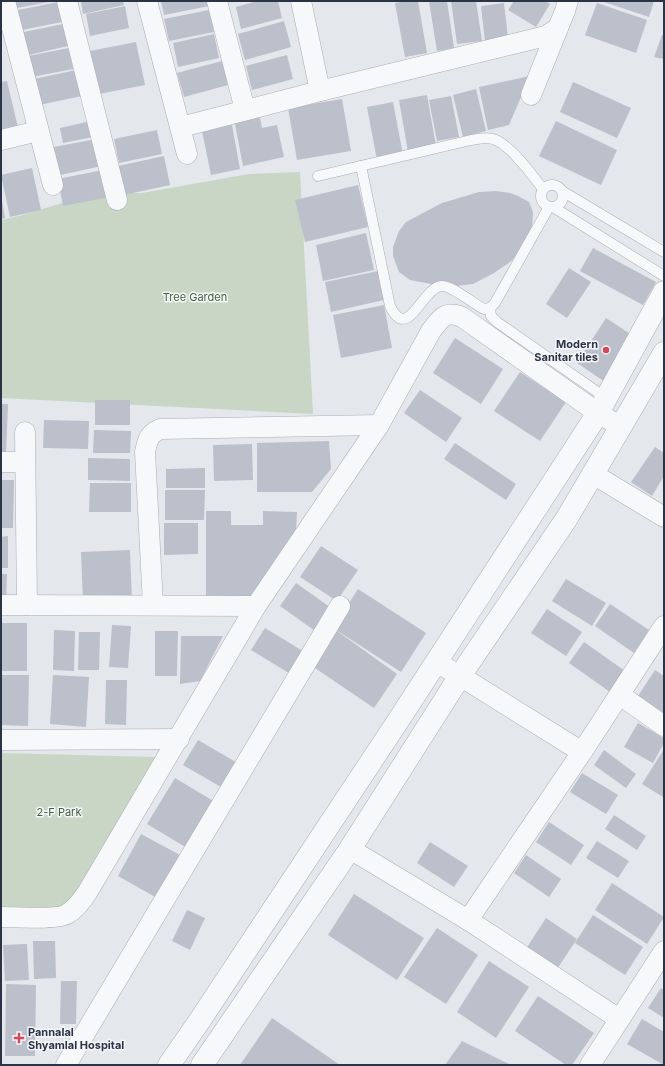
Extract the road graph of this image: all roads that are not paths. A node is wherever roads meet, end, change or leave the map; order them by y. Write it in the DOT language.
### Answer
graph roads {
  1 [pos="5,1"];
  2 [pos="67,1"];
  3 [pos="147,1"];
  4 [pos="217,1"];
  5 [pos="301,1"];
  6 [pos="568,1"];
  7 [pos="558,28"];
  8 [pos="320,91"];
  9 [pos="531,95"];
  10 [pos="245,110"];
  11 [pos="180,127"];
  12 [pos="38,131"];
  13 [pos="1,140"];
  14 [pos="187,154"];
  15 [pos="361,166"];
  16 [pos="318,176"];
  17 [pos="53,185"];
  18 [pos="544,189"];
  19 [pos="562,191"];
  20 [pos="117,200"];
  21 [pos="551,207"];
  22 [pos="664,252"];
  23 [pos="664,276"];
  24 [pos="664,292"];
  25 [pos="490,308"];
  26 [pos="661,365"];
  27 [pos="602,405"];
  28 [pos="379,425"];
  29 [pos="621,427"];
  30 [pos="25,432"];
  31 [pos="1,462"];
  32 [pos="24,462"];
  33 [pos="593,474"];
  34 [pos="664,517"];
  35 [pos="1,605"];
  36 [pos="27,605"];
  37 [pos="153,605"];
  38 [pos="256,606"];
  39 [pos="340,606"];
  40 [pos="664,626"];
  41 [pos="436,662"];
  42 [pos="460,676"];
  43 [pos="620,695"];
  44 [pos="664,726"];
  45 [pos="179,739"];
  46 [pos="1,740"];
  47 [pos="582,752"];
  48 [pos="350,849"];
  49 [pos="1,917"];
  50 [pos="468,920"];
  51 [pos="664,951"];
  52 [pos="618,1019"];
  53 [pos="66,1065"];
  54 [pos="169,1065"];
  55 [pos="202,1065"];
  56 [pos="590,1065"];
  1 -- 12 [label="street"];
  2 -- 20 [label="street"];
  3 -- 11 [label="street"];
  4 -- 10 [label="street"];
  5 -- 8 [label="street"];
  6 -- 7 [label="street"];
  7 -- 8 [label="street"];
  7 -- 9 [label="street"];
  8 -- 10 [label="street"];
  10 -- 11 [label="street"];
  11 -- 14 [label="street"];
  12 -- 13 [label="street"];
  12 -- 17 [label="street"];
  15 -- 16 [label="lane"];
  15 -- 18 [label="lane"];
  15 -- 25 [label="lane"];
  18 -- 19 [label="lane"];
  18 -- 21 [label="lane"];
  19 -- 21 [label="lane"];
  19 -- 22 [label="lane"];
  21 -- 23 [label="lane"];
  21 -- 25 [label="lane"];
  24 -- 27 [label="street"];
  25 -- 27 [label="lane"];
  26 -- 29 [label="street"];
  27 -- 28 [label="street"];
  27 -- 29 [label="street"];
  27 -- 41 [label="street"];
  28 -- 37 [label="street"];
  28 -- 38 [label="street"];
  29 -- 33 [label="street"];
  30 -- 32 [label="street"];
  31 -- 32 [label="street"];
  32 -- 36 [label="street"];
  33 -- 34 [label="street"];
  33 -- 42 [label="street"];
  35 -- 36 [label="street"];
  36 -- 37 [label="street"];
  37 -- 38 [label="street"];
  38 -- 45 [label="street"];
  39 -- 53 [label="street"];
  40 -- 43 [label="street"];
  41 -- 42 [label="street"];
  41 -- 54 [label="street"];
  42 -- 47 [label="street"];
  42 -- 48 [label="street"];
  43 -- 44 [label="street"];
  43 -- 47 [label="street"];
  45 -- 46 [label="street"];
  45 -- 49 [label="street"];
  47 -- 50 [label="street"];
  48 -- 50 [label="street"];
  48 -- 55 [label="street"];
  50 -- 52 [label="street"];
  51 -- 52 [label="street"];
  52 -- 56 [label="street"];
}
